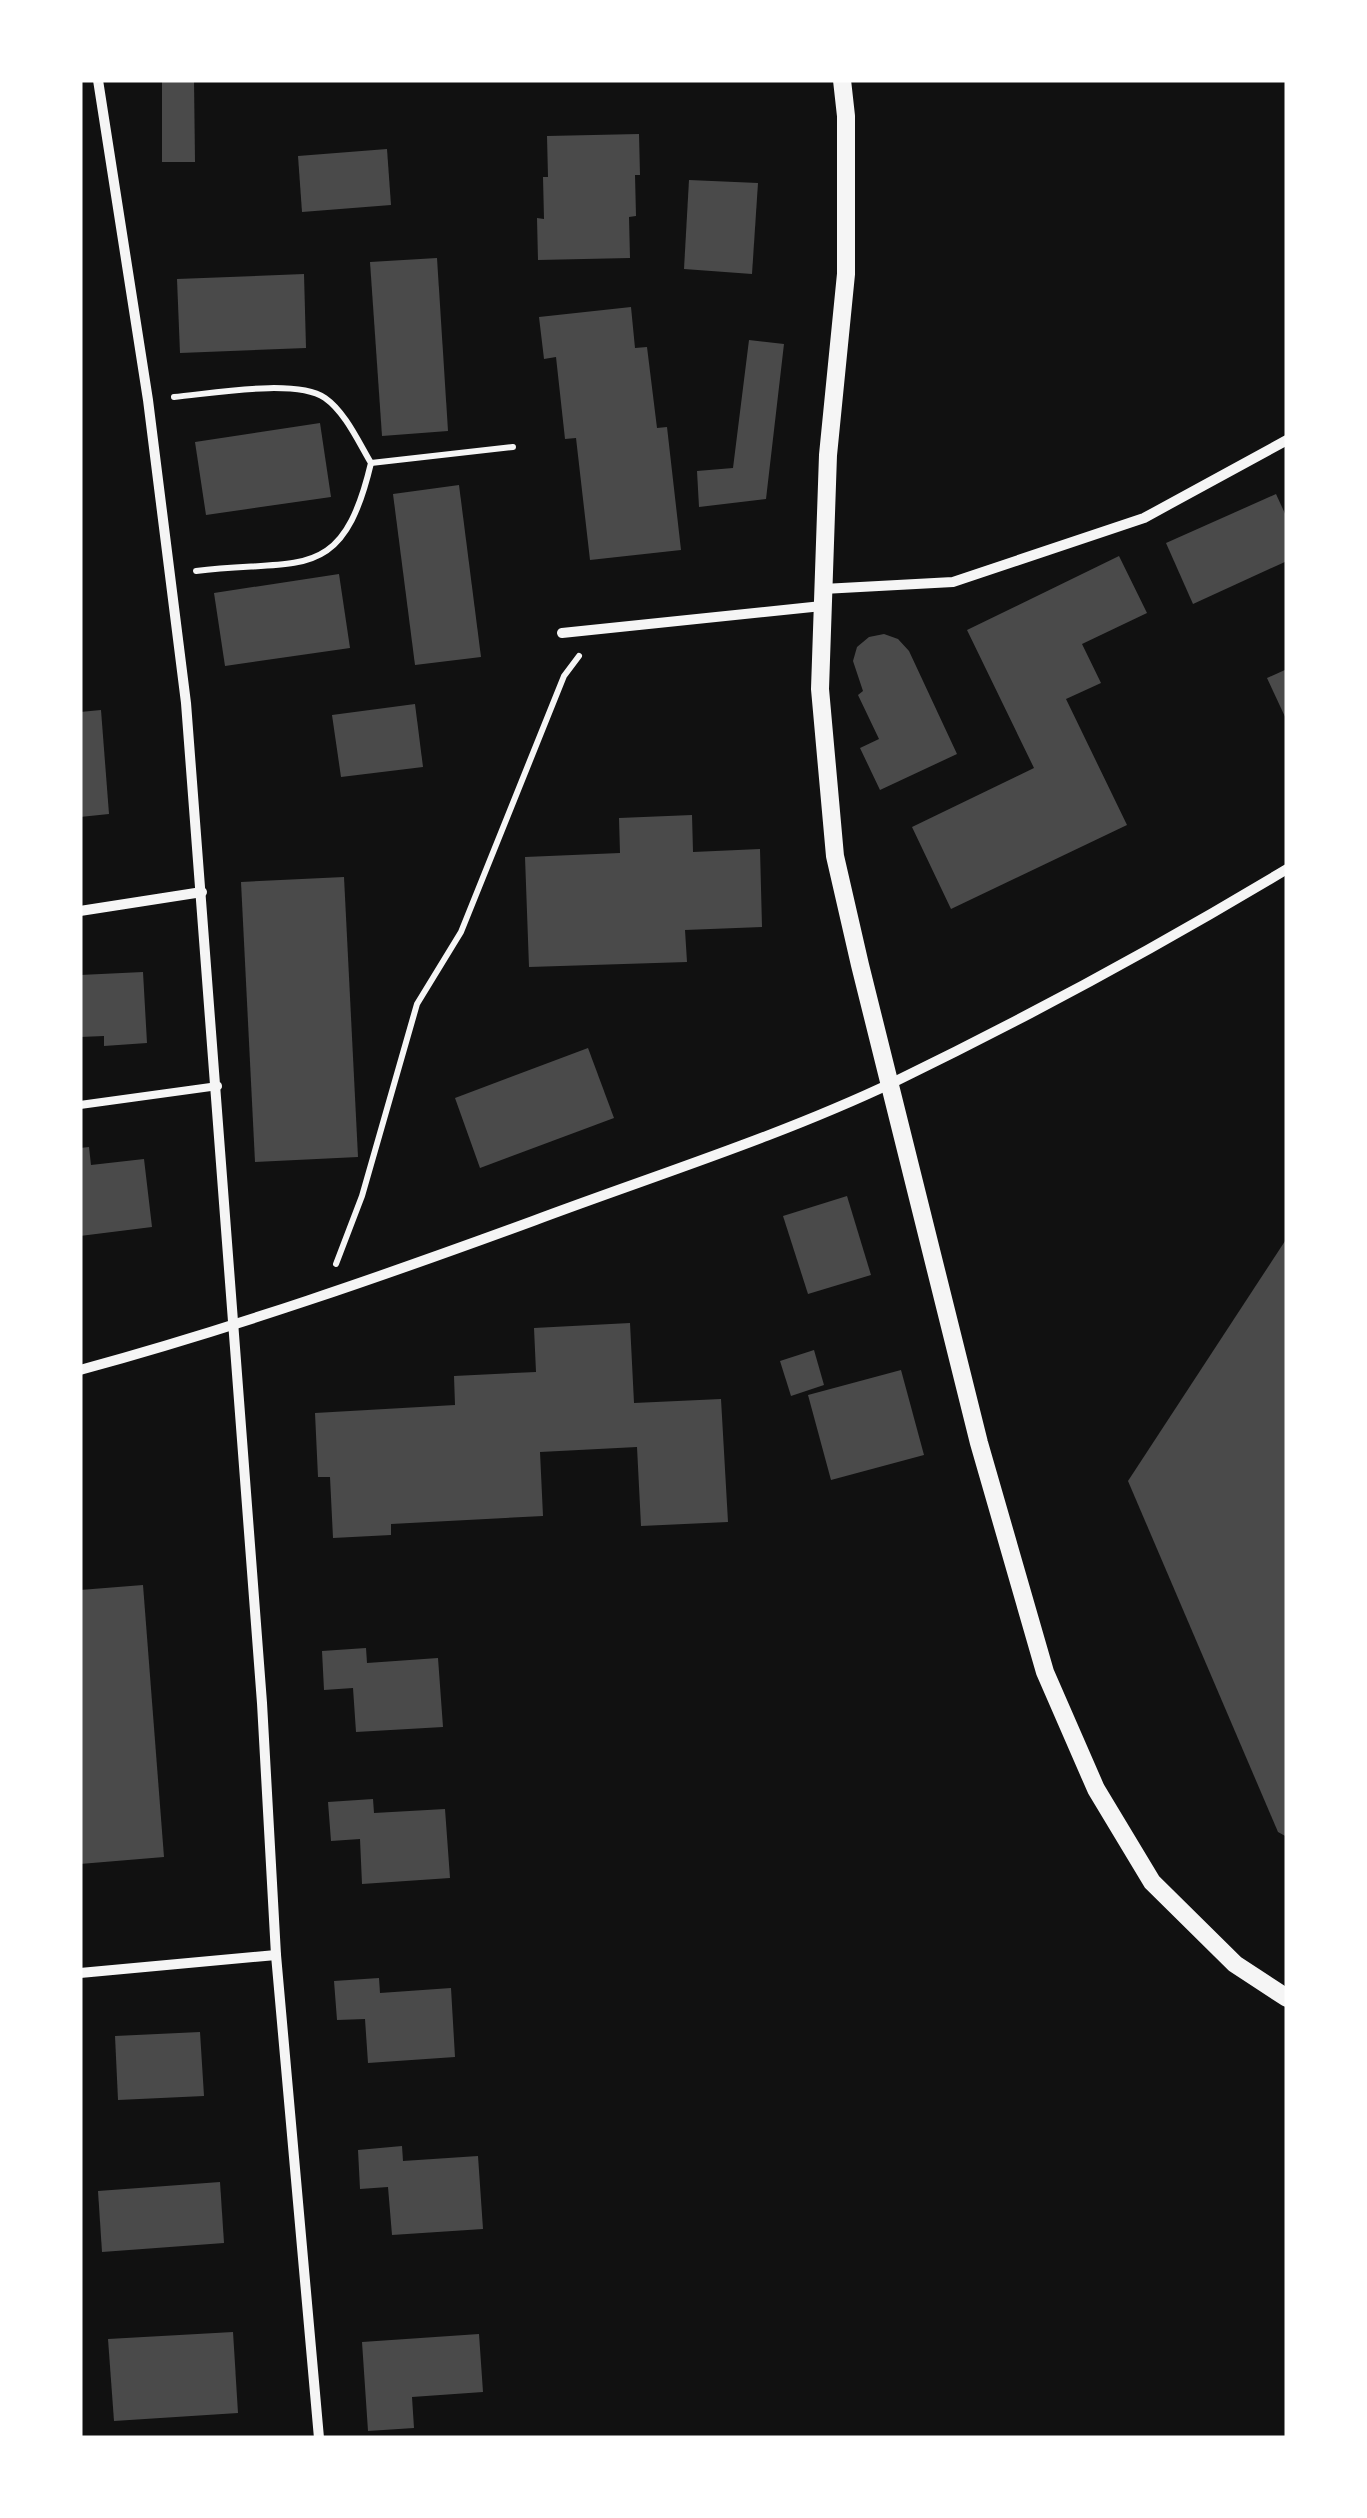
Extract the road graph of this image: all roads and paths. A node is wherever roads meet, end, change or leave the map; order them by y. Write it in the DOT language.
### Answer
graph roads {
  1 [pos="98,80"];
  2 [pos="842,80"];
  3 [pos="148,400"];
  4 [pos="1287,440"];
  5 [pos="513,447"];
  6 [pos="371,462"];
  7 [pos="211,569"];
  8 [pos="822,598"];
  9 [pos="597,631"];
  10 [pos="562,633"];
  11 [pos="1287,869"];
  12 [pos="202,892"];
  13 [pos="80,912"];
  14 [pos="891,1083"];
  15 [pos="218,1086"];
  16 [pos="80,1105"];
  17 [pos="324,1298"];
  18 [pos="234,1328"];
  19 [pos="80,1370"];
  20 [pos="276,1956"];
  21 [pos="80,1972"];
  22 [pos="1287,1998"];
  23 [pos="319,2438"];
  1 -- 3 [label="street"];
  2 -- 8 [label="street"];
  3 -- 6 [label="path"];
  3 -- 12 [label="street"];
  4 -- 8 [label="street"];
  5 -- 6 [label="path"];
  6 -- 7 [label="path"];
  8 -- 9 [label="street"];
  8 -- 14 [label="street"];
  9 -- 10 [label="street"];
  9 -- 17 [label="path"];
  11 -- 14 [label="street"];
  12 -- 13 [label="street"];
  12 -- 15 [label="street"];
  14 -- 17 [label="street"];
  14 -- 22 [label="street"];
  15 -- 16 [label="lane"];
  15 -- 18 [label="street"];
  17 -- 18 [label="street"];
  18 -- 19 [label="street"];
  18 -- 20 [label="street"];
  20 -- 21 [label="street"];
  20 -- 23 [label="street"];
}
